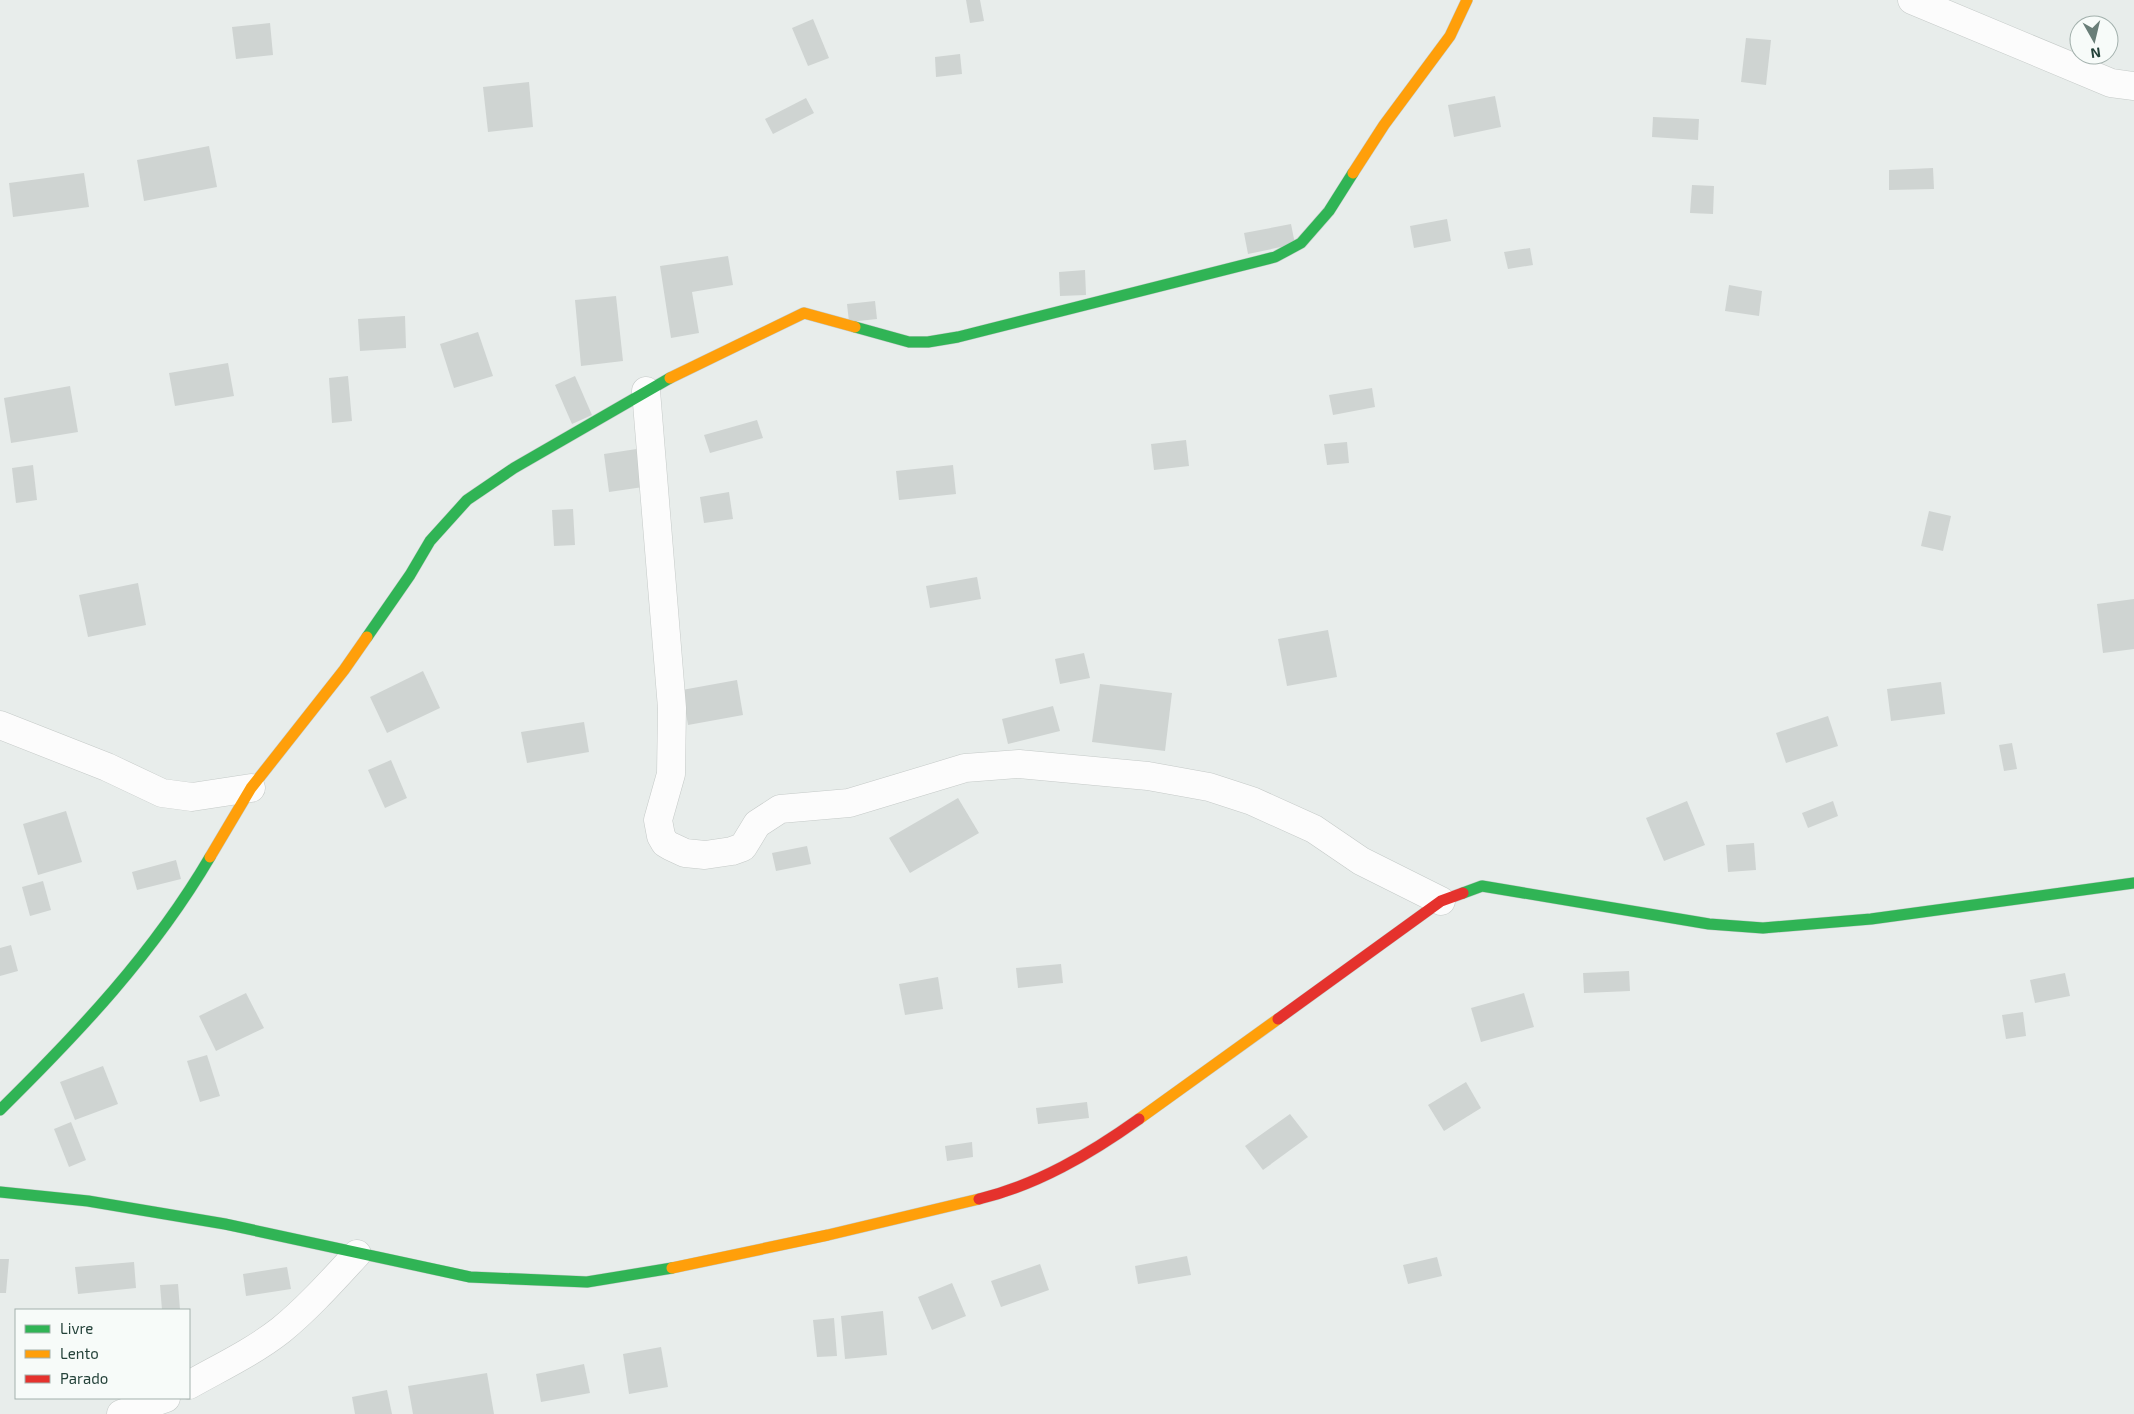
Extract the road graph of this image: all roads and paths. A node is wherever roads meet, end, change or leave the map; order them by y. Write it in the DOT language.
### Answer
graph roads {
  1 [pos="1467,0"];
  2 [pos="1912,0"];
  3 [pos="2134,86"];
  4 [pos="646,391"];
  5 [pos="0,725"];
  6 [pos="250,788"];
  7 [pos="2134,883"];
  8 [pos="1441,901"];
  9 [pos="0,1110"];
  10 [pos="0,1192"];
  11 [pos="357,1254"];
  12 [pos="190,1384"];
  13 [pos="163,1399"];
  14 [pos="121,1414"];
  1 -- 4 [label="street"];
  2 -- 3 [label="street"];
  4 -- 6 [label="street"];
  4 -- 8 [label="street"];
  5 -- 6 [label="street"];
  6 -- 9 [label="street"];
  7 -- 8 [label="street"];
  8 -- 11 [label="street"];
  10 -- 11 [label="street"];
  11 -- 12 [label="street"];
  13 -- 14 [label="street"];
}
